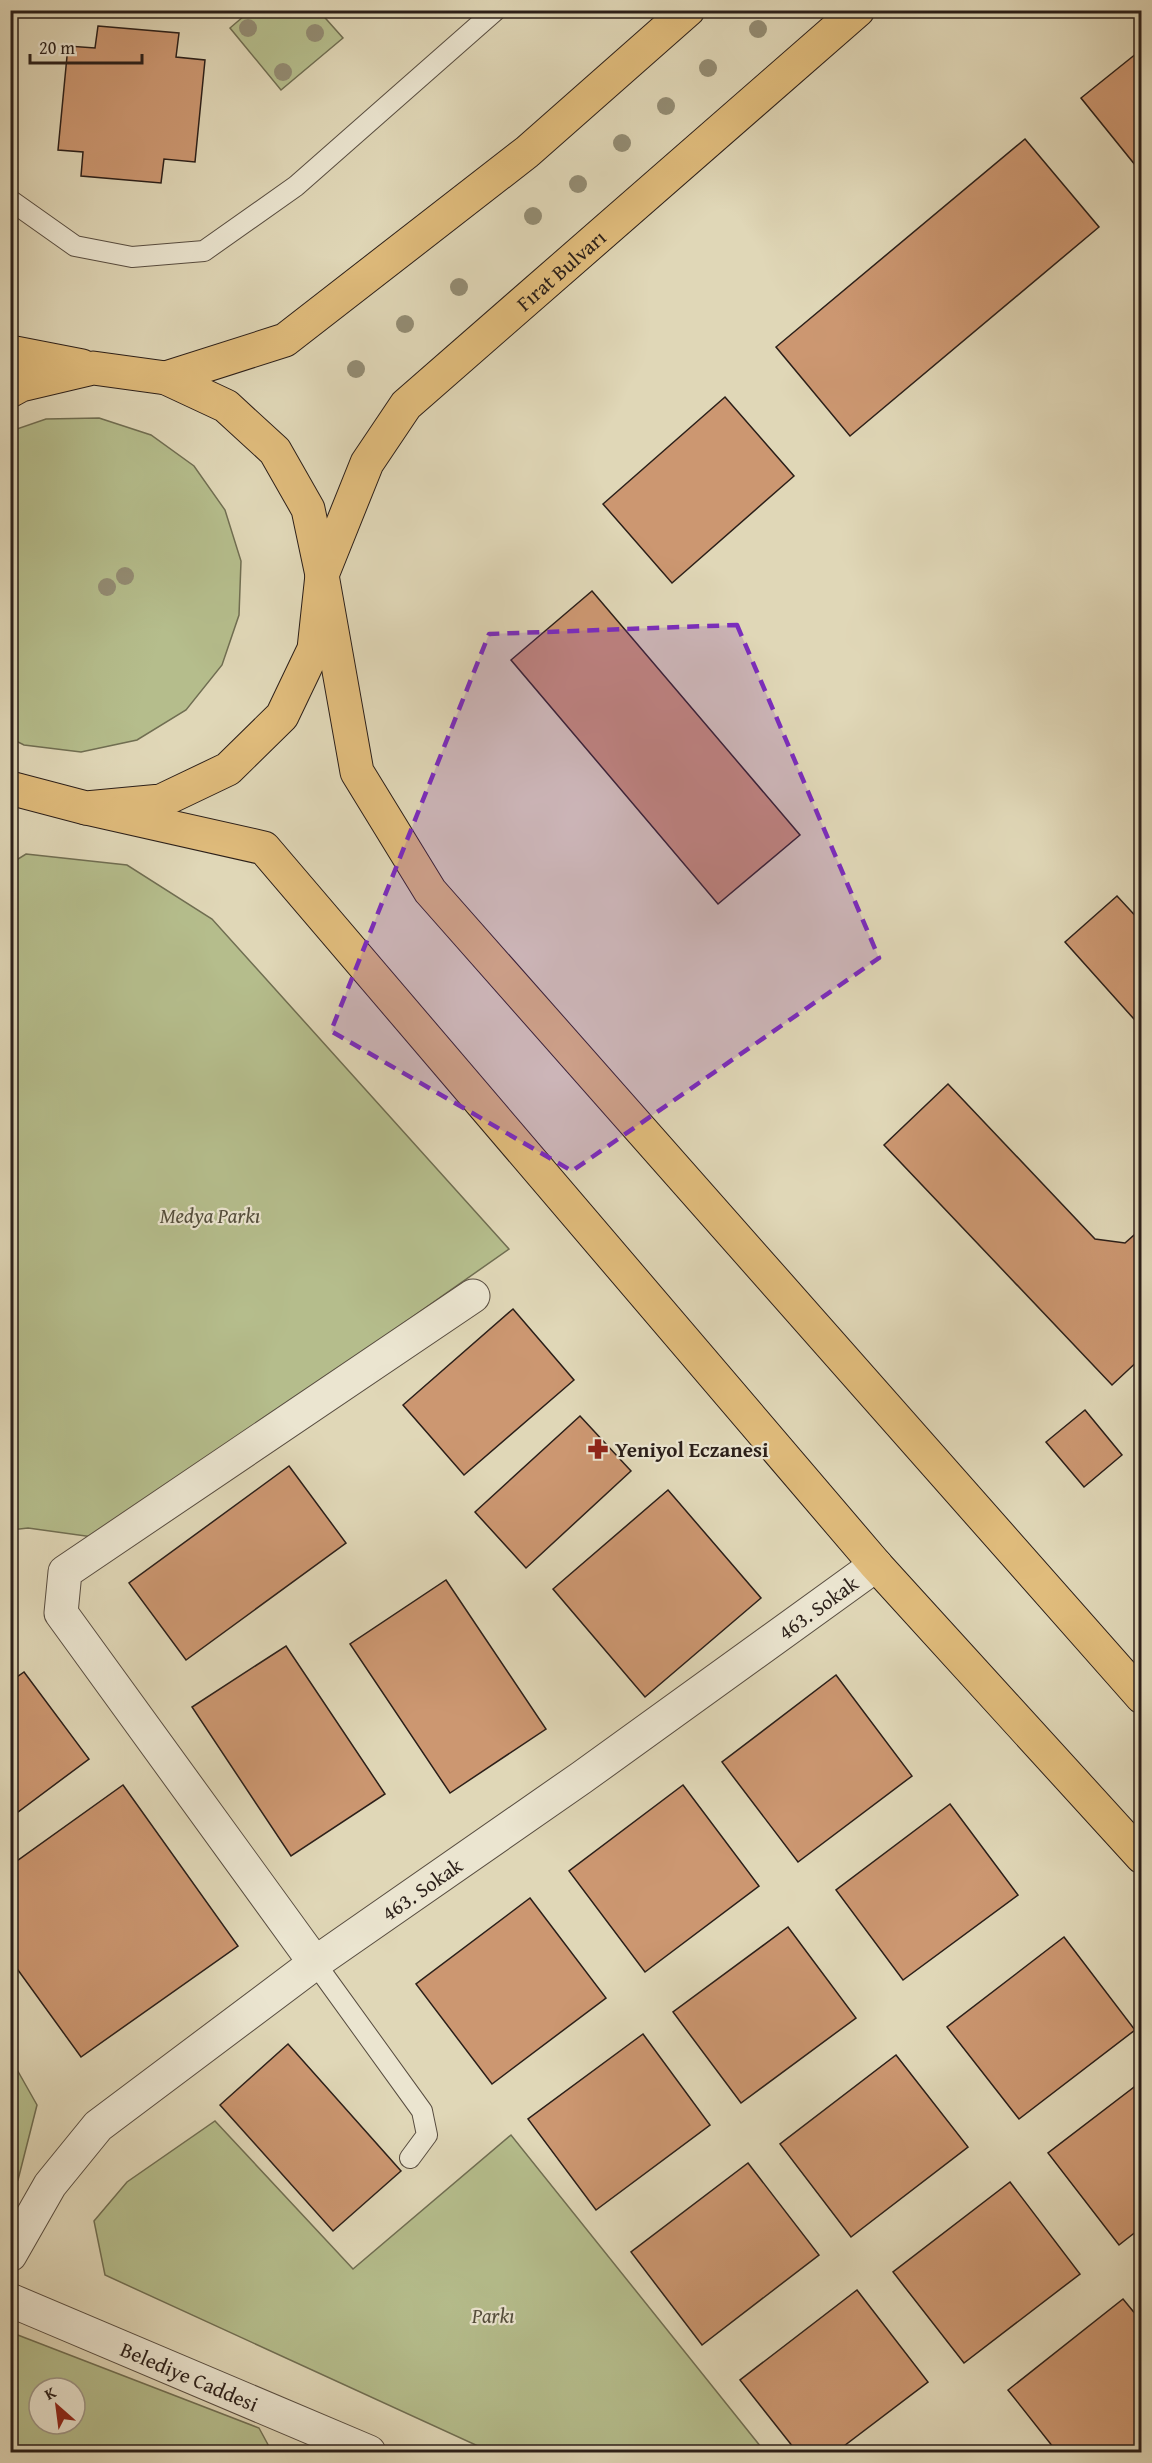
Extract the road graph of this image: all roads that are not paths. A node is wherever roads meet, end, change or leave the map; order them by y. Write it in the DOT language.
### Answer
graph roads {
  1 [pos="496,10"];
  2 [pos="688,10"];
  3 [pos="858,10"];
  4 [pos="10,200"];
  5 [pos="10,352"];
  6 [pos="93,368"];
  7 [pos="166,378"];
  8 [pos="10,391"];
  9 [pos="322,575"];
  10 [pos="12,790"];
  11 [pos="86,808"];
  12 [pos="473,1296"];
  13 [pos="876,1565"];
  14 [pos="1142,1696"];
  15 [pos="1142,1857"];
  16 [pos="315,1963"];
  17 [pos="410,2158"];
  18 [pos="10,2255"];
  19 [pos="10,2300"];
  20 [pos="369,2452"];
  1 -- 4 [label="lane"];
  2 -- 7 [label="main road"];
  3 -- 9 [label="main road, Fırat Bulvarı"];
  5 -- 6 [label="main road"];
  6 -- 7 [label="main road"];
  6 -- 8 [label="main road"];
  7 -- 9 [label="main road"];
  9 -- 11 [label="main road"];
  9 -- 14 [label="main road"];
  10 -- 11 [label="main road"];
  11 -- 13 [label="main road"];
  12 -- 16 [label="street"];
  13 -- 15 [label="main road"];
  13 -- 16 [label="street, 463. Sokak"];
  16 -- 17 [label="lane"];
  16 -- 18 [label="street, 463. Sokak"];
  19 -- 20 [label="street, Belediye Caddesi"];
}
